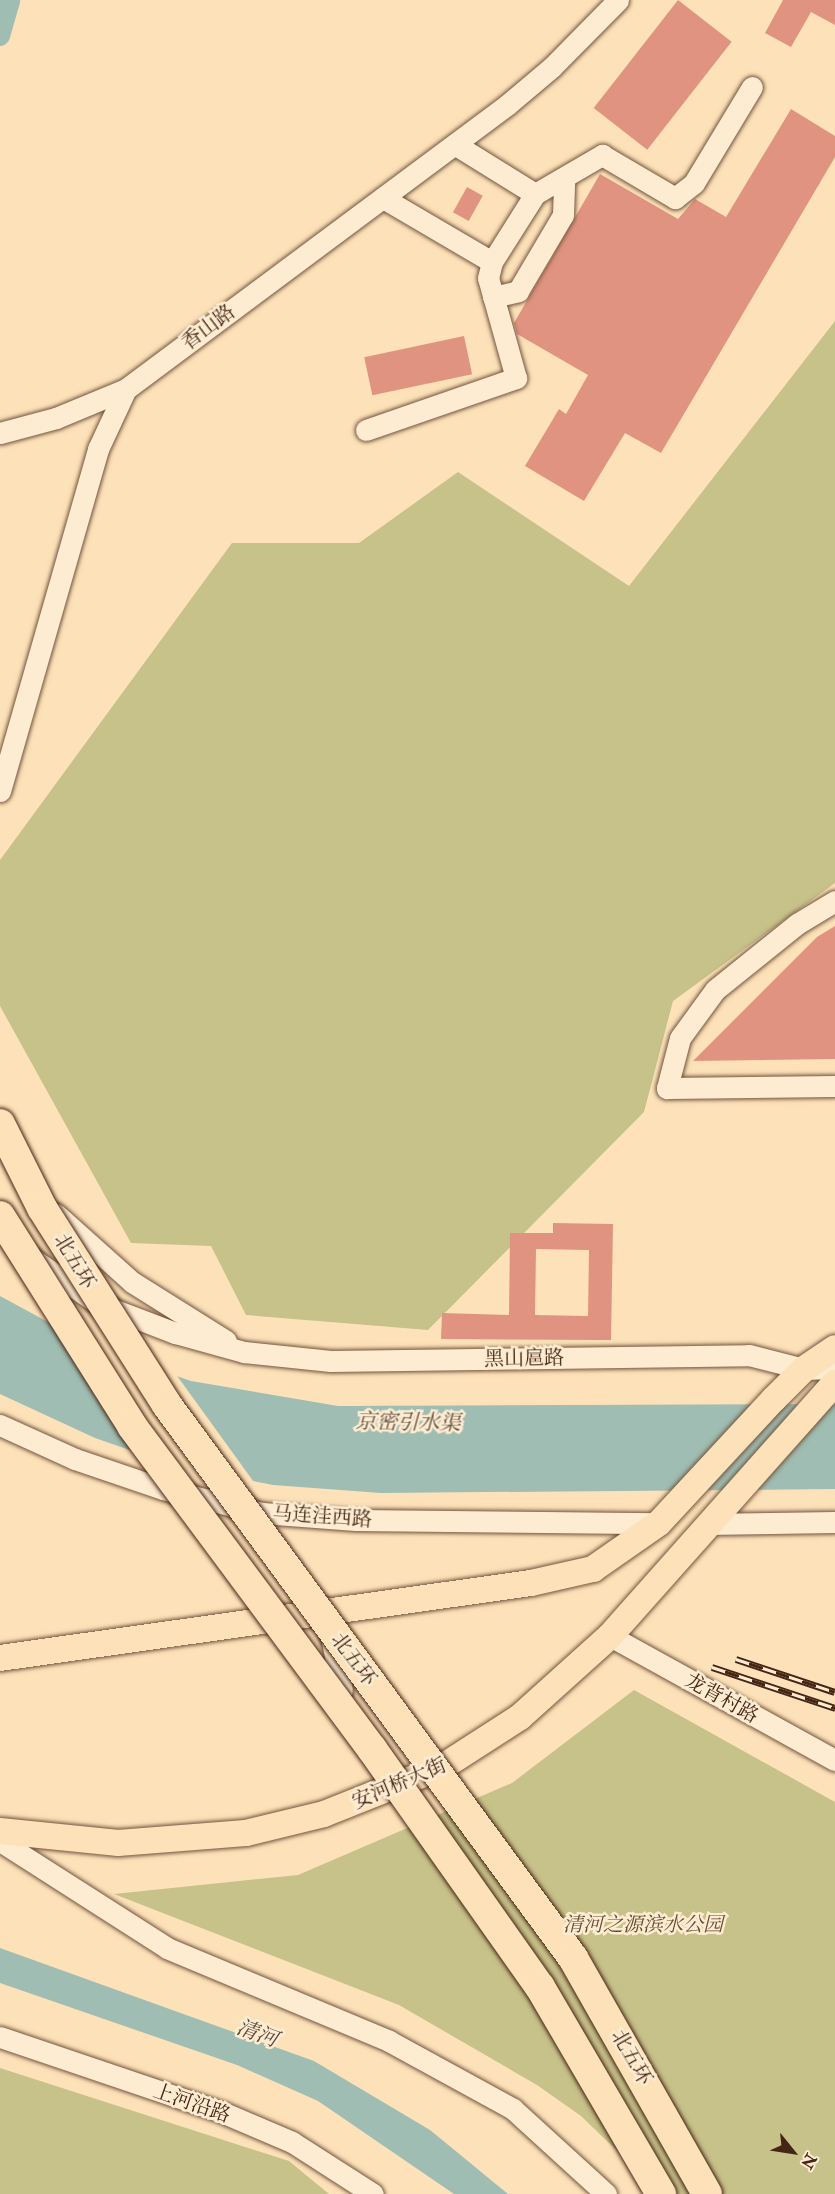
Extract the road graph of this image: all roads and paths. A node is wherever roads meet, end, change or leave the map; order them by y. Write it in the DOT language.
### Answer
graph roads {
  1 [pos="618,0"];
  2 [pos="752,87"];
  3 [pos="456,145"];
  4 [pos="564,178"];
  5 [pos="535,194"];
  6 [pos="383,198"];
  7 [pos="492,262"];
  8 [pos="493,297"];
  9 [pos="126,389"];
  10 [pos="366,429"];
  11 [pos="0,434"];
  12 [pos="0,791"];
  13 [pos="835,901"];
  14 [pos="835,1086"];
  15 [pos="0,1124"];
  16 [pos="0,1153"];
  17 [pos="0,1216"];
  18 [pos="0,1236"];
  19 [pos="835,1348"];
  20 [pos="244,1352"];
  21 [pos="835,1368"];
  22 [pos="804,1369"];
  23 [pos="835,1383"];
  24 [pos="0,1425"];
  25 [pos="835,1522"];
  26 [pos="659,1523"];
  27 [pos="708,1524"];
  28 [pos="325,1612"];
  29 [pos="610,1636"];
  30 [pos="0,1658"];
  31 [pos="342,1690"];
  32 [pos="835,1760"];
  33 [pos="0,1831"];
  34 [pos="0,1841"];
  35 [pos="0,2037"];
  36 [pos="373,2194"];
  37 [pos="606,2194"];
  38 [pos="661,2194"];
  39 [pos="706,2194"];
  1 -- 3 [label="street, 香山路"];
  2 -- 4 [label="street"];
  3 -- 5 [label="street"];
  3 -- 6 [label="street, 香山路"];
  4 -- 5 [label="street"];
  4 -- 8 [label="street"];
  5 -- 7 [label="street"];
  6 -- 7 [label="street"];
  6 -- 9 [label="street, 香山路"];
  7 -- 8 [label="street"];
  8 -- 10 [label="street"];
  9 -- 11 [label="street"];
  9 -- 12 [label="street, 香山路"];
  13 -- 14 [label="street"];
  15 -- 39 [label="highway, 北五环, bridge"];
  16 -- 20 [label="street"];
  17 -- 38 [label="highway, 北五环, bridge"];
  18 -- 20 [label="street, 黑山扈路"];
  19 -- 22 [label="main road"];
  20 -- 22 [label="street, 黑山扈路"];
  21 -- 22 [label="street, 黑山扈路"];
  22 -- 26 [label="main road"];
  23 -- 27 [label="main road, 安河桥大街"];
  24 -- 26 [label="street, 马连洼西路"];
  25 -- 27 [label="street"];
  26 -- 28 [label="main road"];
  27 -- 29 [label="main road, 安河桥大街"];
  28 -- 30 [label="main road"];
  28 -- 31 [label="street"];
  29 -- 32 [label="street, 龙背村路"];
  29 -- 33 [label="main road, 安河桥大街"];
  34 -- 37 [label="street"];
  35 -- 36 [label="street, 上河沿路"];
}
